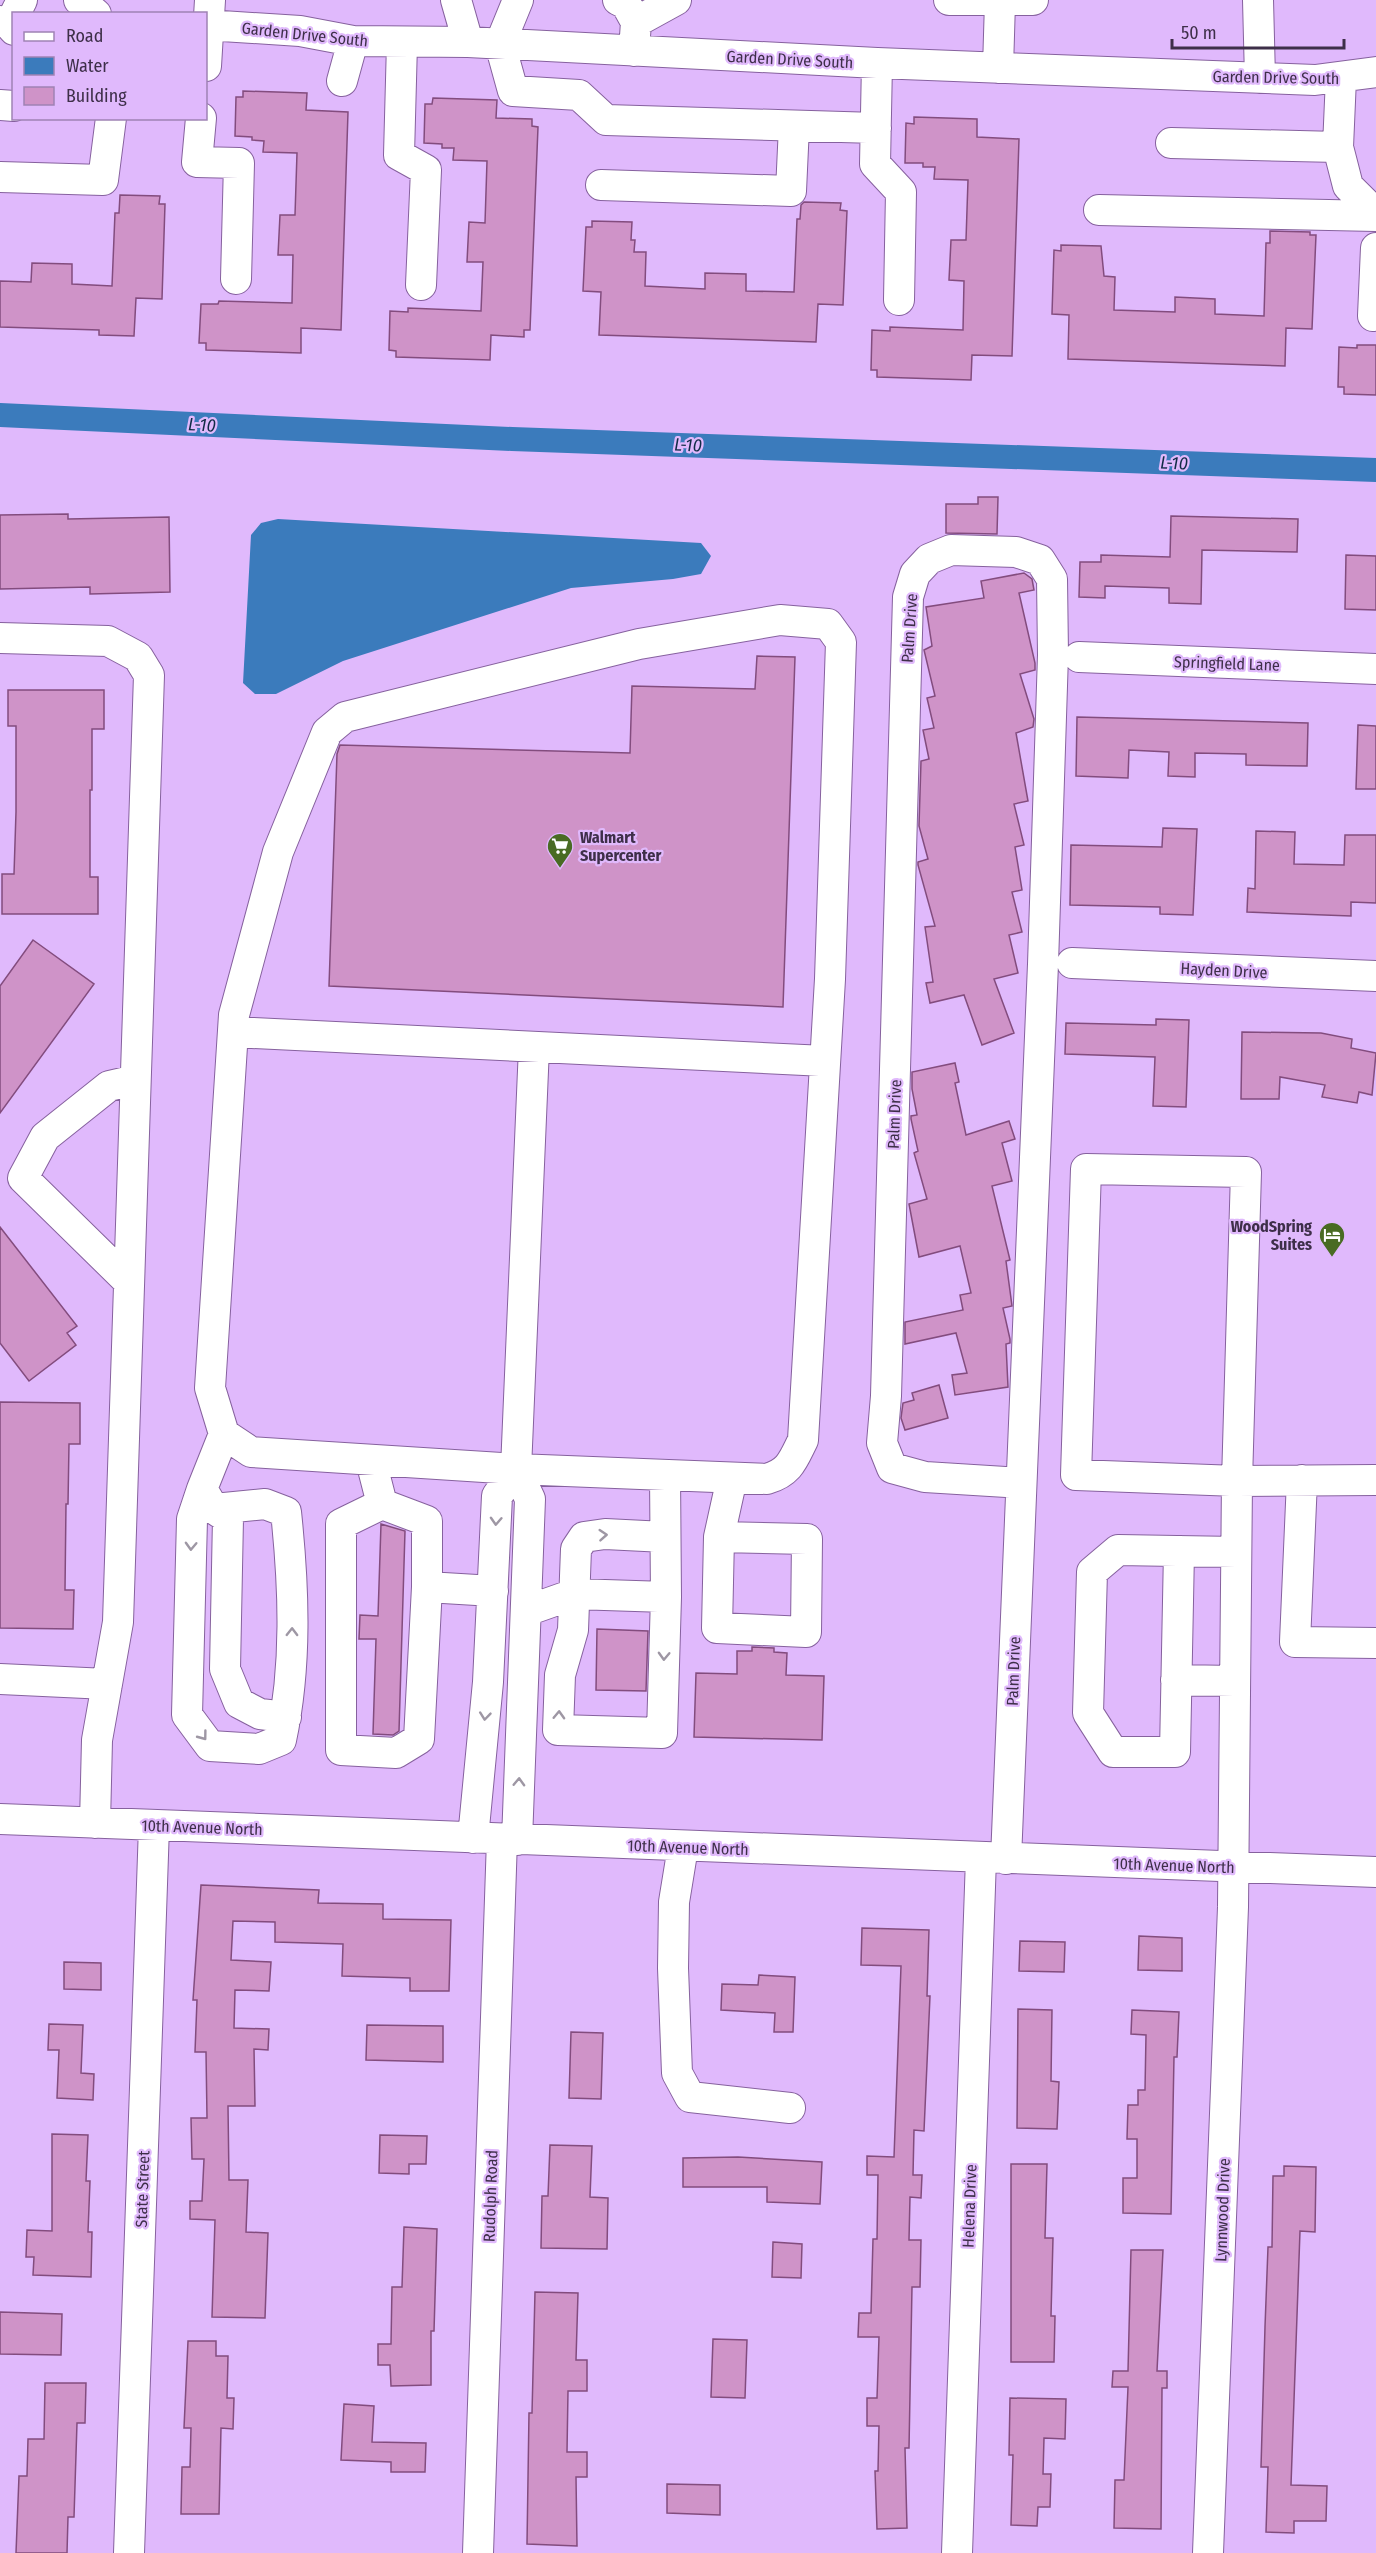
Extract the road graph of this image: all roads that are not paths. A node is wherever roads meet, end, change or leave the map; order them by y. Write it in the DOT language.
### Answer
graph roads {
  1 [pos="80,0"];
  2 [pos="456,0"];
  3 [pos="518,0"];
  4 [pos="676,0"];
  5 [pos="949,0"];
  6 [pos="1033,0"];
  7 [pos="1258,0"];
  8 [pos="1000,2"];
  9 [pos="94,12"];
  10 [pos="208,17"];
  11 [pos="629,24"];
  12 [pos="207,42"];
  13 [pos="353,42"];
  14 [pos="468,42"];
  15 [pos="402,43"];
  16 [pos="500,44"];
  17 [pos="877,63"];
  18 [pos="998,68"];
  19 [pos="1376,72"];
  20 [pos="1260,78"];
  21 [pos="1341,78"];
  22 [pos="342,81"];
  23 [pos="111,120"];
  24 [pos="201,120"];
  25 [pos="794,126"];
  26 [pos="876,128"];
  27 [pos="1171,143"];
  28 [pos="1338,147"];
  29 [pos="0,177"];
  30 [pos="601,185"];
  31 [pos="1099,210"];
  32 [pos="1376,215"];
  33 [pos="1376,248"];
  34 [pos="236,279"];
  35 [pos="421,285"];
  36 [pos="899,300"];
  37 [pos="1373,316"];
  38 [pos="0,638"];
  39 [pos="1079,657"];
  40 [pos="1376,669"];
  41 [pos="1072,963"];
  42 [pos="1376,976"];
  43 [pos="232,1032"];
  44 [pos="534,1047"];
  45 [pos="825,1061"];
  46 [pos="135,1080"];
  47 [pos="12,1177"];
  48 [pos="128,1281"];
  49 [pos="224,1434"];
  50 [pos="371,1461"];
  51 [pos="516,1469"];
  52 [pos="665,1475"];
  53 [pos="732,1478"];
  54 [pos="1302,1480"];
  55 [pos="1376,1480"];
  56 [pos="1237,1481"];
  57 [pos="1021,1483"];
  58 [pos="208,1499"];
  59 [pos="382,1504"];
  60 [pos="665,1537"];
  61 [pos="719,1537"];
  62 [pos="1179,1551"];
  63 [pos="1236,1552"];
  64 [pos="427,1587"];
  65 [pos="493,1591"];
  66 [pos="574,1594"];
  67 [pos="666,1597"];
  68 [pos="526,1611"];
  69 [pos="1376,1643"];
  70 [pos="0,1679"];
  71 [pos="1176,1680"];
  72 [pos="1234,1682"];
  73 [pos="107,1684"];
  74 [pos="286,1718"];
  75 [pos="0,1819"];
  76 [pos="95,1823"];
  77 [pos="154,1826"];
  78 [pos="498,1839"];
  79 [pos="683,1847"];
  80 [pos="993,1859"];
  81 [pos="1232,1867"];
  82 [pos="1376,1872"];
  83 [pos="790,2108"];
  84 [pos="129,2553"];
  85 [pos="478,2553"];
  86 [pos="957,2553"];
  87 [pos="1208,2553"];
  1 -- 9 [label="street"];
  2 -- 14 [label="street"];
  3 -- 16 [label="street"];
  4 -- 11 [label="street"];
  5 -- 8 [label="street"];
  6 -- 8 [label="street"];
  7 -- 20 [label="street"];
  8 -- 18 [label="street"];
  10 -- 12 [label="street"];
  10 -- 13 [label="street, Garden Drive South"];
  11 -- 16 [label="street, Garden Drive South"];
  11 -- 17 [label="street, Garden Drive South"];
  13 -- 15 [label="street, Garden Drive South"];
  13 -- 22 [label="street"];
  14 -- 15 [label="street, Garden Drive South"];
  14 -- 16 [label="street, Garden Drive South"];
  15 -- 35 [label="street"];
  16 -- 25 [label="street"];
  17 -- 18 [label="street, Garden Drive South"];
  17 -- 26 [label="street"];
  18 -- 20 [label="street, Garden Drive South"];
  19 -- 21 [label="street, Garden Drive South"];
  20 -- 21 [label="street, Garden Drive South"];
  21 -- 28 [label="street"];
  23 -- 29 [label="street"];
  24 -- 34 [label="street"];
  25 -- 26 [label="street"];
  25 -- 30 [label="street"];
  26 -- 36 [label="street"];
  27 -- 28 [label="street"];
  28 -- 32 [label="street"];
  31 -- 32 [label="street"];
  33 -- 37 [label="street"];
  38 -- 46 [label="street"];
  39 -- 40 [label="street, Springfield Lane"];
  41 -- 42 [label="street, Hayden Drive"];
  43 -- 44 [label="street"];
  43 -- 45 [label="street"];
  43 -- 49 [label="street"];
  44 -- 45 [label="street"];
  44 -- 51 [label="street"];
  45 -- 53 [label="street"];
  46 -- 47 [label="street"];
  46 -- 48 [label="street"];
  47 -- 48 [label="street"];
  48 -- 73 [label="street"];
  49 -- 50 [label="street"];
  49 -- 58 [label="street"];
  50 -- 51 [label="street"];
  50 -- 59 [label="street"];
  51 -- 52 [label="street"];
  51 -- 65 [label="street, one-way"];
  51 -- 68 [label="street"];
  52 -- 53 [label="street"];
  52 -- 60 [label="street"];
  53 -- 61 [label="street"];
  54 -- 55 [label="street"];
  54 -- 56 [label="street"];
  54 -- 69 [label="street"];
  56 -- 56 [label="street"];
  56 -- 63 [label="street, Lynnwood Drive"];
  57 -- 57 [label="street, Palm Drive"];
  57 -- 80 [label="street, Palm Drive"];
  58 -- 74 [label="street"];
  74 -- 58 [label="street, one-way"];
  58 -- 74 [label="street, one-way"];
  59 -- 64 [label="street"];
  59 -- 64 [label="street"];
  66 -- 60 [label="street, one-way"];
  60 -- 67 [label="street"];
  62 -- 63 [label="street"];
  62 -- 71 [label="street"];
  62 -- 71 [label="street"];
  63 -- 72 [label="street, Lynnwood Drive"];
  64 -- 65 [label="street"];
  65 -- 78 [label="street, one-way"];
  66 -- 67 [label="street"];
  67 -- 66 [label="street, one-way"];
  66 -- 68 [label="street"];
  78 -- 68 [label="street, one-way"];
  70 -- 73 [label="street"];
  71 -- 72 [label="street"];
  72 -- 81 [label="street, Lynnwood Drive"];
  73 -- 76 [label="street"];
  75 -- 76 [label="street, 10th Avenue North"];
  76 -- 77 [label="street, 10th Avenue North"];
  77 -- 78 [label="street, 10th Avenue North"];
  77 -- 84 [label="street, State Street"];
  78 -- 79 [label="street, 10th Avenue North"];
  78 -- 85 [label="street, Rudolph Road"];
  79 -- 80 [label="street, 10th Avenue North"];
  79 -- 83 [label="street"];
  80 -- 81 [label="street, 10th Avenue North"];
  80 -- 86 [label="street, Helena Drive"];
  81 -- 82 [label="street, 10th Avenue North"];
  81 -- 87 [label="street, Lynnwood Drive"];
}
